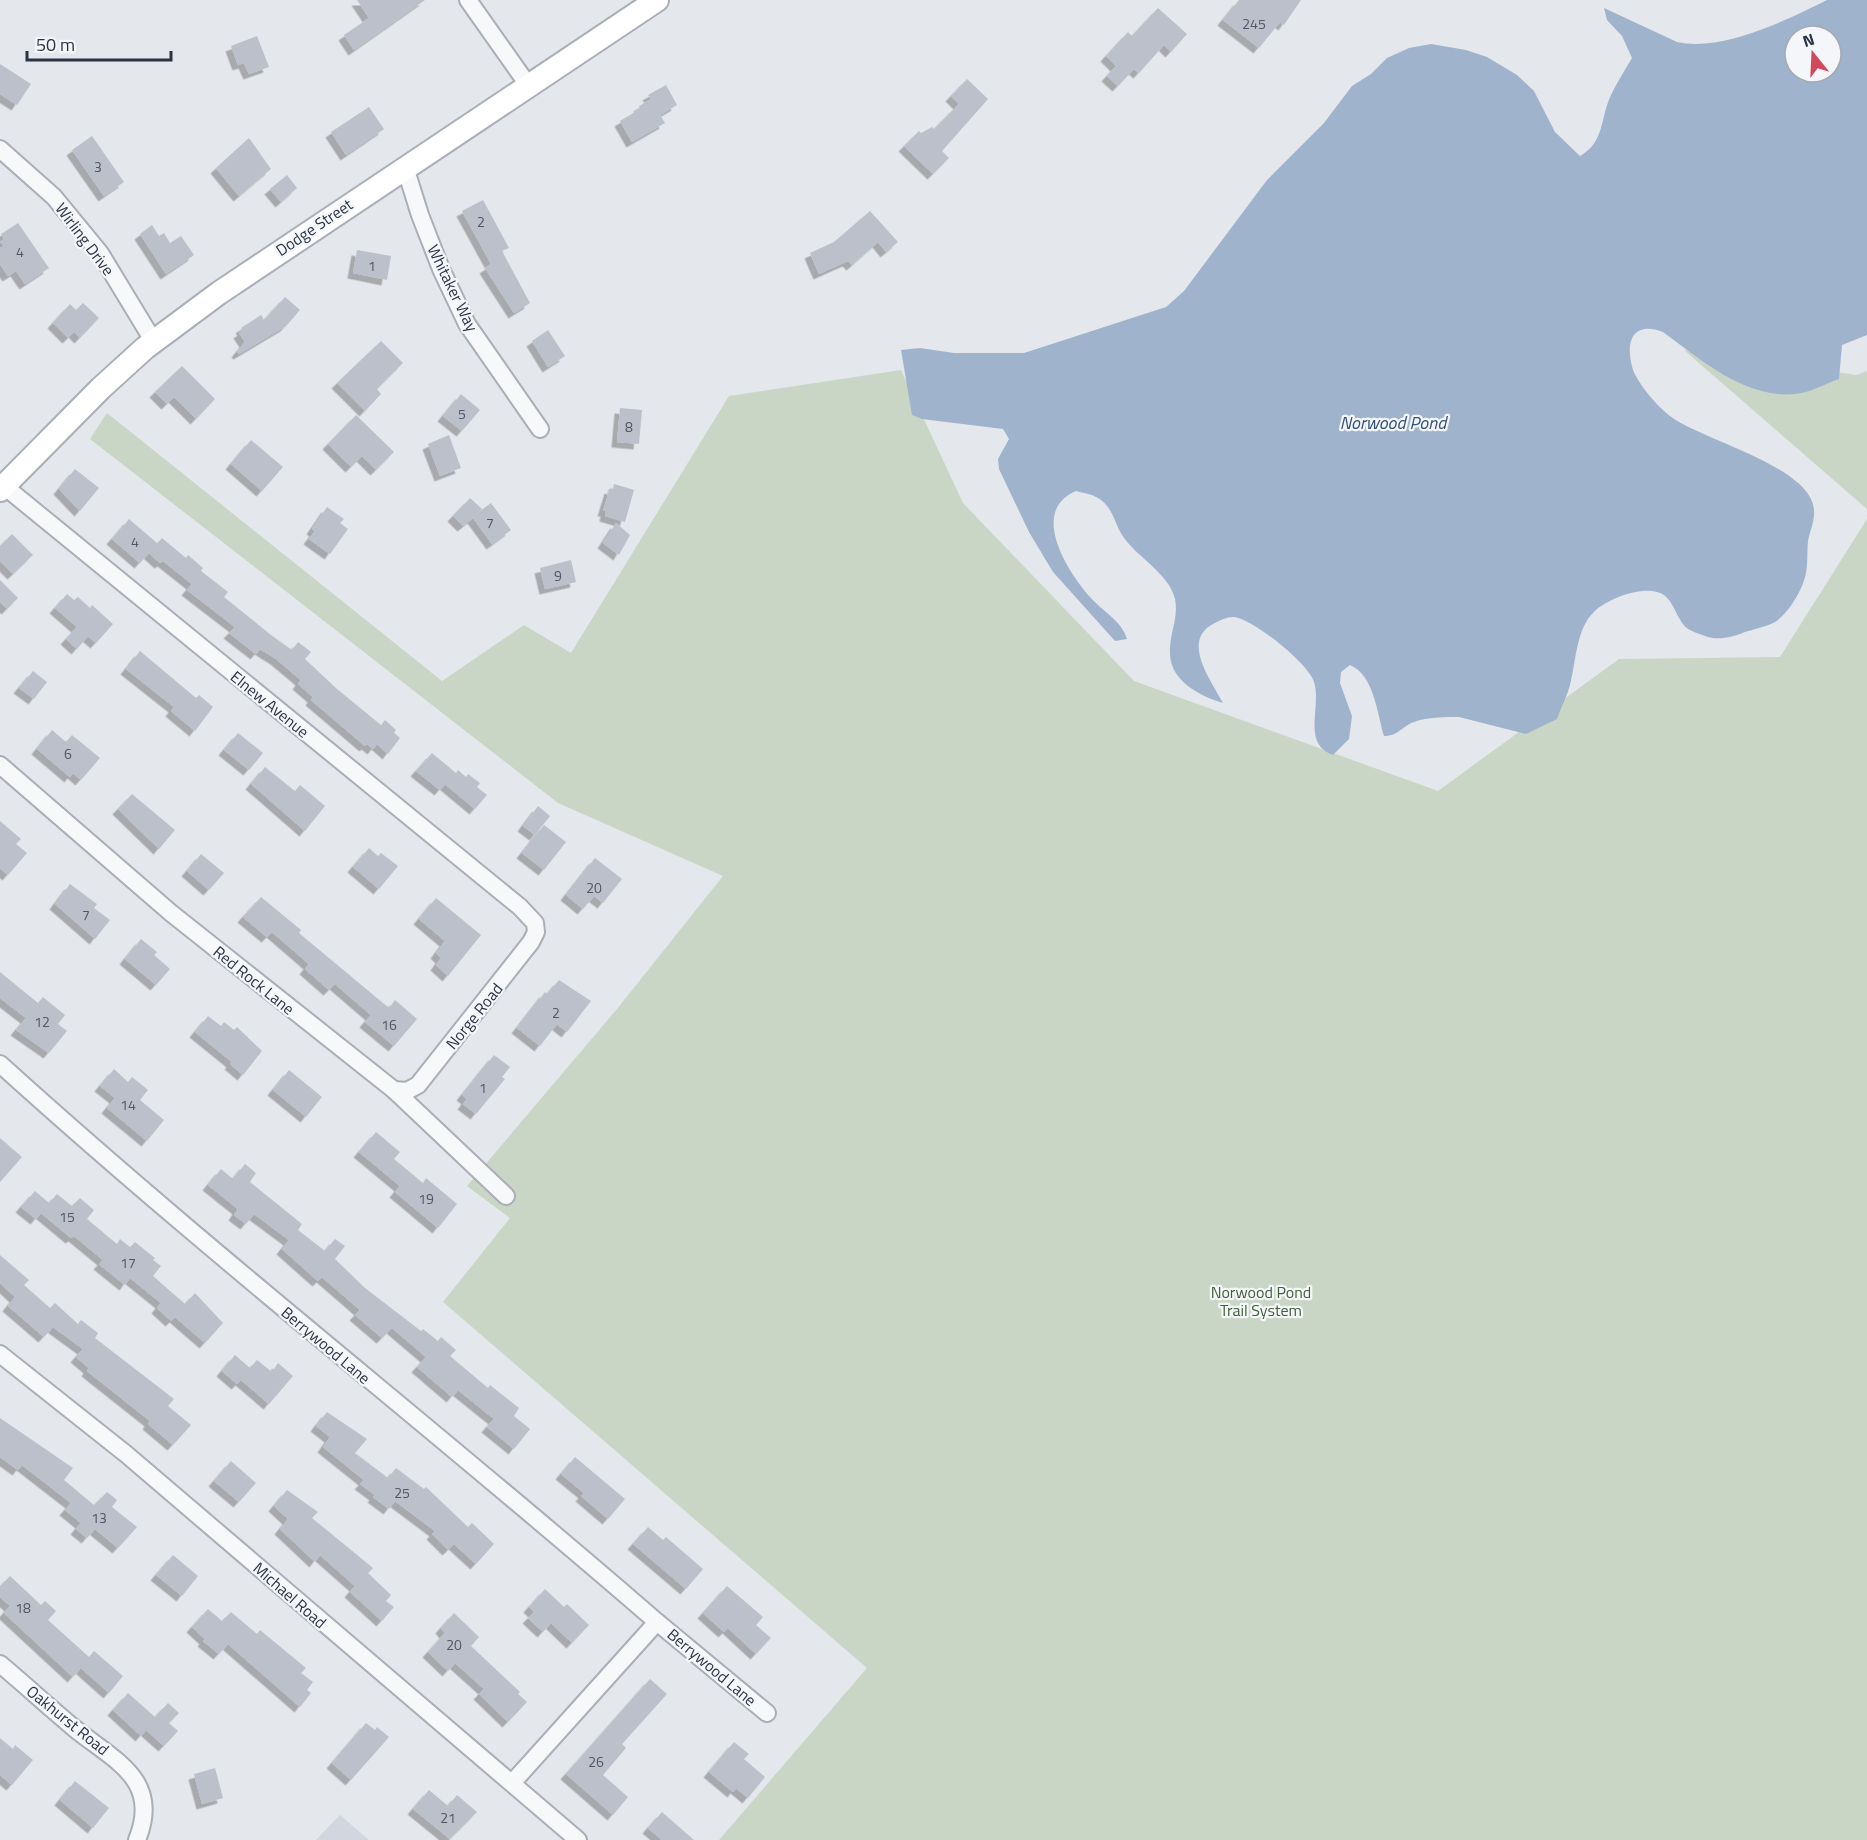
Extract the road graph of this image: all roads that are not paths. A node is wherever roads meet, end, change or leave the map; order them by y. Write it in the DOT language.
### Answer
graph roads {
  1 [pos="468,0"];
  2 [pos="657,0"];
  3 [pos="528,85"];
  4 [pos="0,149"];
  5 [pos="405,167"];
  6 [pos="154,342"];
  7 [pos="540,429"];
  8 [pos="2,488"];
  9 [pos="0,765"];
  10 [pos="535,923"];
  11 [pos="0,1064"];
  12 [pos="394,1090"];
  13 [pos="506,1196"];
  14 [pos="0,1354"];
  15 [pos="657,1622"];
  16 [pos="0,1664"];
  17 [pos="767,1713"];
  18 [pos="513,1782"];
  19 [pos="136,1840"];
  20 [pos="578,1840"];
  1 -- 3 [label="street"];
  2 -- 3 [label="main road, Dodge Street"];
  3 -- 5 [label="main road, Dodge Street"];
  4 -- 6 [label="street, Wirling Drive"];
  5 -- 6 [label="main road, Dodge Street"];
  5 -- 7 [label="street, Whitaker Way"];
  6 -- 8 [label="main road, Dodge Street"];
  8 -- 10 [label="street, Elnew Avenue"];
  9 -- 12 [label="street, Red Rock Lane"];
  10 -- 12 [label="street, Norge Road"];
  11 -- 15 [label="street, Berrywood Lane"];
  12 -- 13 [label="street, Red Rock Lane"];
  14 -- 18 [label="street, Michael Road"];
  15 -- 17 [label="street, Berrywood Lane"];
  15 -- 18 [label="street, Berrywood Lane"];
  16 -- 19 [label="street, Oakhurst Road"];
  18 -- 20 [label="street, Michael Road"];
}
